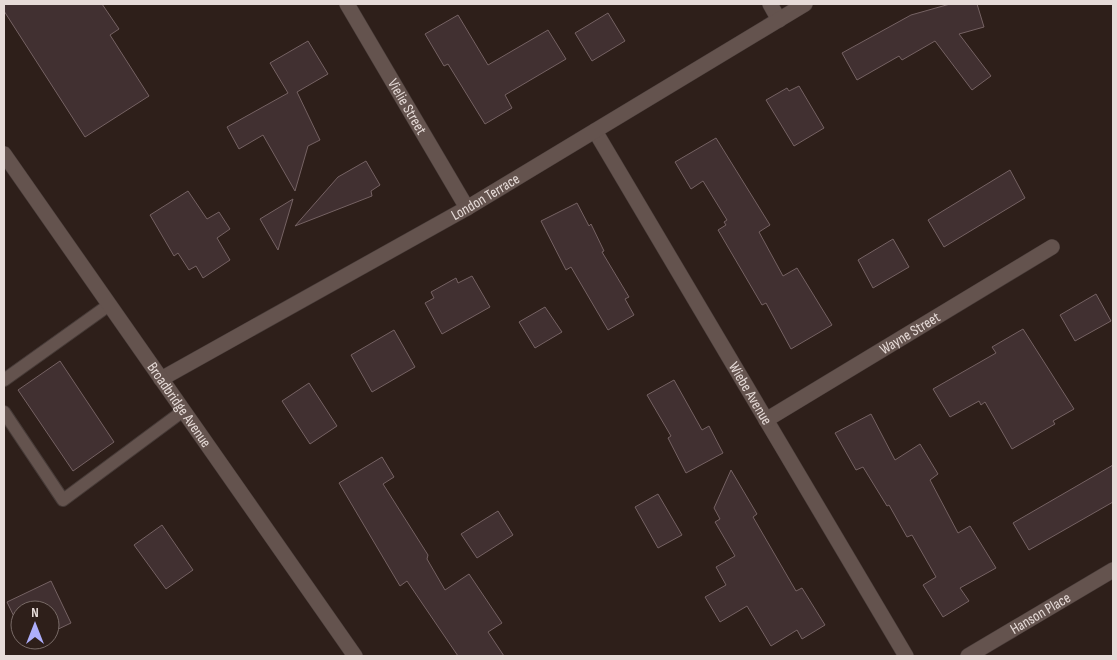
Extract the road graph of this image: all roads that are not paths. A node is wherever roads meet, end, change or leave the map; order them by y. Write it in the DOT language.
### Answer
graph roads {
  1 [pos="347,4"];
  2 [pos="770,4"];
  3 [pos="805,4"];
  4 [pos="779,20"];
  5 [pos="595,131"];
  6 [pos="4,154"];
  7 [pos="466,208"];
  8 [pos="1052,247"];
  9 [pos="108,305"];
  10 [pos="162,379"];
  11 [pos="4,380"];
  12 [pos="183,410"];
  13 [pos="4,412"];
  14 [pos="766,420"];
  15 [pos="1113,570"];
  16 [pos="355,656"];
  17 [pos="906,656"];
  18 [pos="968,656"];
  1 -- 7 [label="street, Vielie Street"];
  2 -- 4 [label="street"];
  3 -- 4 [label="street, London Terrace"];
  4 -- 5 [label="street, London Terrace"];
  5 -- 7 [label="street, London Terrace"];
  5 -- 14 [label="street, Wiebe Avenue"];
  6 -- 9 [label="street, Broadbridge Avenue"];
  7 -- 10 [label="street, London Terrace"];
  8 -- 14 [label="street, Wayne Street"];
  9 -- 10 [label="street, Broadbridge Avenue"];
  9 -- 11 [label="lane"];
  10 -- 12 [label="street, Broadbridge Avenue"];
  12 -- 13 [label="lane"];
  12 -- 16 [label="street, Broadbridge Avenue"];
  14 -- 17 [label="street, Wiebe Avenue"];
  15 -- 18 [label="street, Hanson Place"];
}
